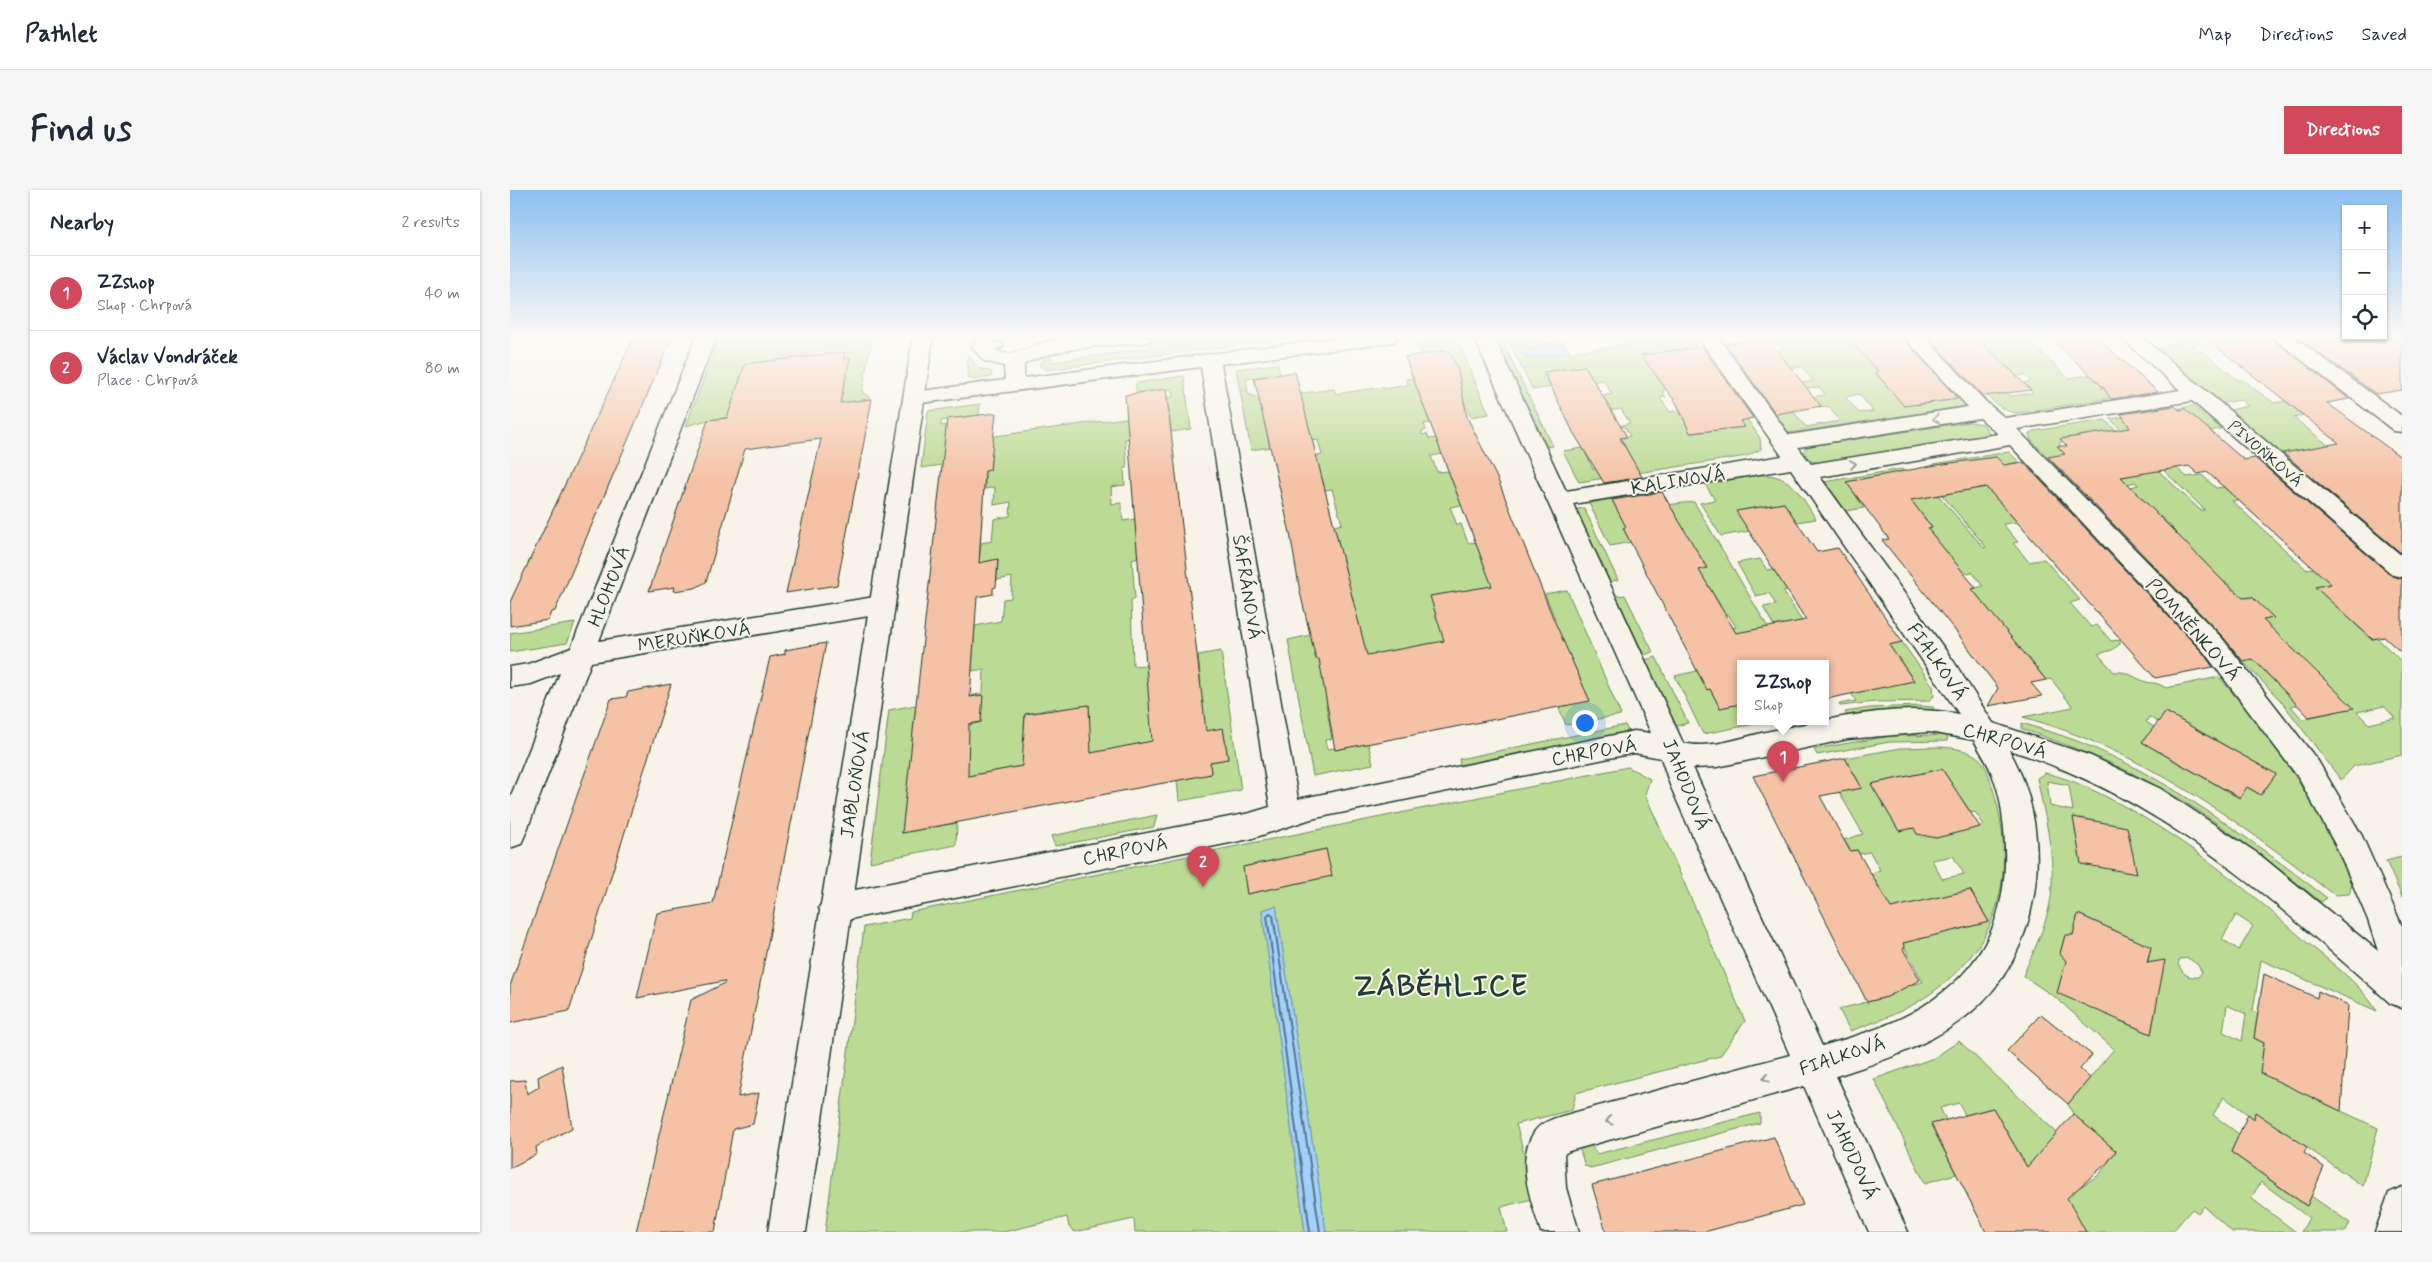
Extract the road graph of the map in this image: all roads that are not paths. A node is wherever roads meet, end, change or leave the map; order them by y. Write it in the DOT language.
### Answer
graph roads {
  1 [pos="687,386"];
  2 [pos="916,386"];
  3 [pos="1014,386"];
  4 [pos="1214,386"];
  5 [pos="1507,386"];
  6 [pos="1743,386"];
  7 [pos="1961,386"];
  8 [pos="2186,386"];
  9 [pos="2348,386"];
  10 [pos="2196,394"];
  11 [pos="914,398"];
  12 [pos="1999,425"];
  13 [pos="2402,426"];
  14 [pos="1795,458"];
  15 [pos="1560,499"];
  16 [pos="2402,569"];
  17 [pos="881,605"];
  18 [pos="582,654"];
  19 [pos="510,677"];
  20 [pos="1984,732"];
  21 [pos="1673,750"];
  22 [pos="1286,814"];
  23 [pos="510,836"];
  24 [pos="835,908"];
  25 [pos="2402,972"];
  26 [pos="2402,992"];
  27 [pos="1813,1066"];
  28 [pos="2402,1206"];
  29 [pos="788,1232"];
  30 [pos="1560,1232"];
  31 [pos="1889,1232"];
  32 [pos="2394,1232"];
  1 -- 18 [label="street, HLOHOVÁ"];
  2 -- 11 [label="street, JABLOŇOVÁ"];
  3 -- 11 [label="street"];
  4 -- 22 [label="street, ŠAFRÁNOVÁ"];
  5 -- 15 [label="street, JAHODOVÁ"];
  6 -- 14 [label="street, FIALKOVÁ"];
  7 -- 12 [label="street, POMNĚNKOVÁ"];
  8 -- 10 [label="street, PIVOŇKOVÁ"];
  9 -- 13 [label="street"];
  10 -- 12 [label="street, KALINOVÁ"];
  10 -- 16 [label="street, PIVOŇKOVÁ"];
  11 -- 17 [label="street, JABLOŇOVÁ"];
  14 -- 12 [label="street, KALINOVÁ, one-way"];
  12 -- 14 [label="street, KALINOVÁ, one-way"];
  12 -- 25 [label="street, POMNĚNKOVÁ"];
  14 -- 15 [label="street, KALINOVÁ"];
  14 -- 20 [label="street, FIALKOVÁ"];
  15 -- 21 [label="street, JAHODOVÁ"];
  17 -- 18 [label="street, MERUŇKOVÁ"];
  17 -- 24 [label="street, JABLOŇOVÁ"];
  18 -- 19 [label="street, MERUŇKOVÁ"];
  18 -- 23 [label="street, HLOHOVÁ"];
  20 -- 21 [label="street, CHRPOVÁ"];
  20 -- 26 [label="street, CHRPOVÁ"];
  20 -- 27 [label="street, FIALKOVÁ"];
  21 -- 22 [label="street, CHRPOVÁ"];
  21 -- 27 [label="street, JAHODOVÁ"];
  22 -- 24 [label="street, CHRPOVÁ"];
  24 -- 29 [label="street, JABLOŇOVÁ"];
  27 -- 30 [label="street, FIALKOVÁ, one-way"];
  27 -- 31 [label="street, JAHODOVÁ"];
  28 -- 32 [label="street"];
}
